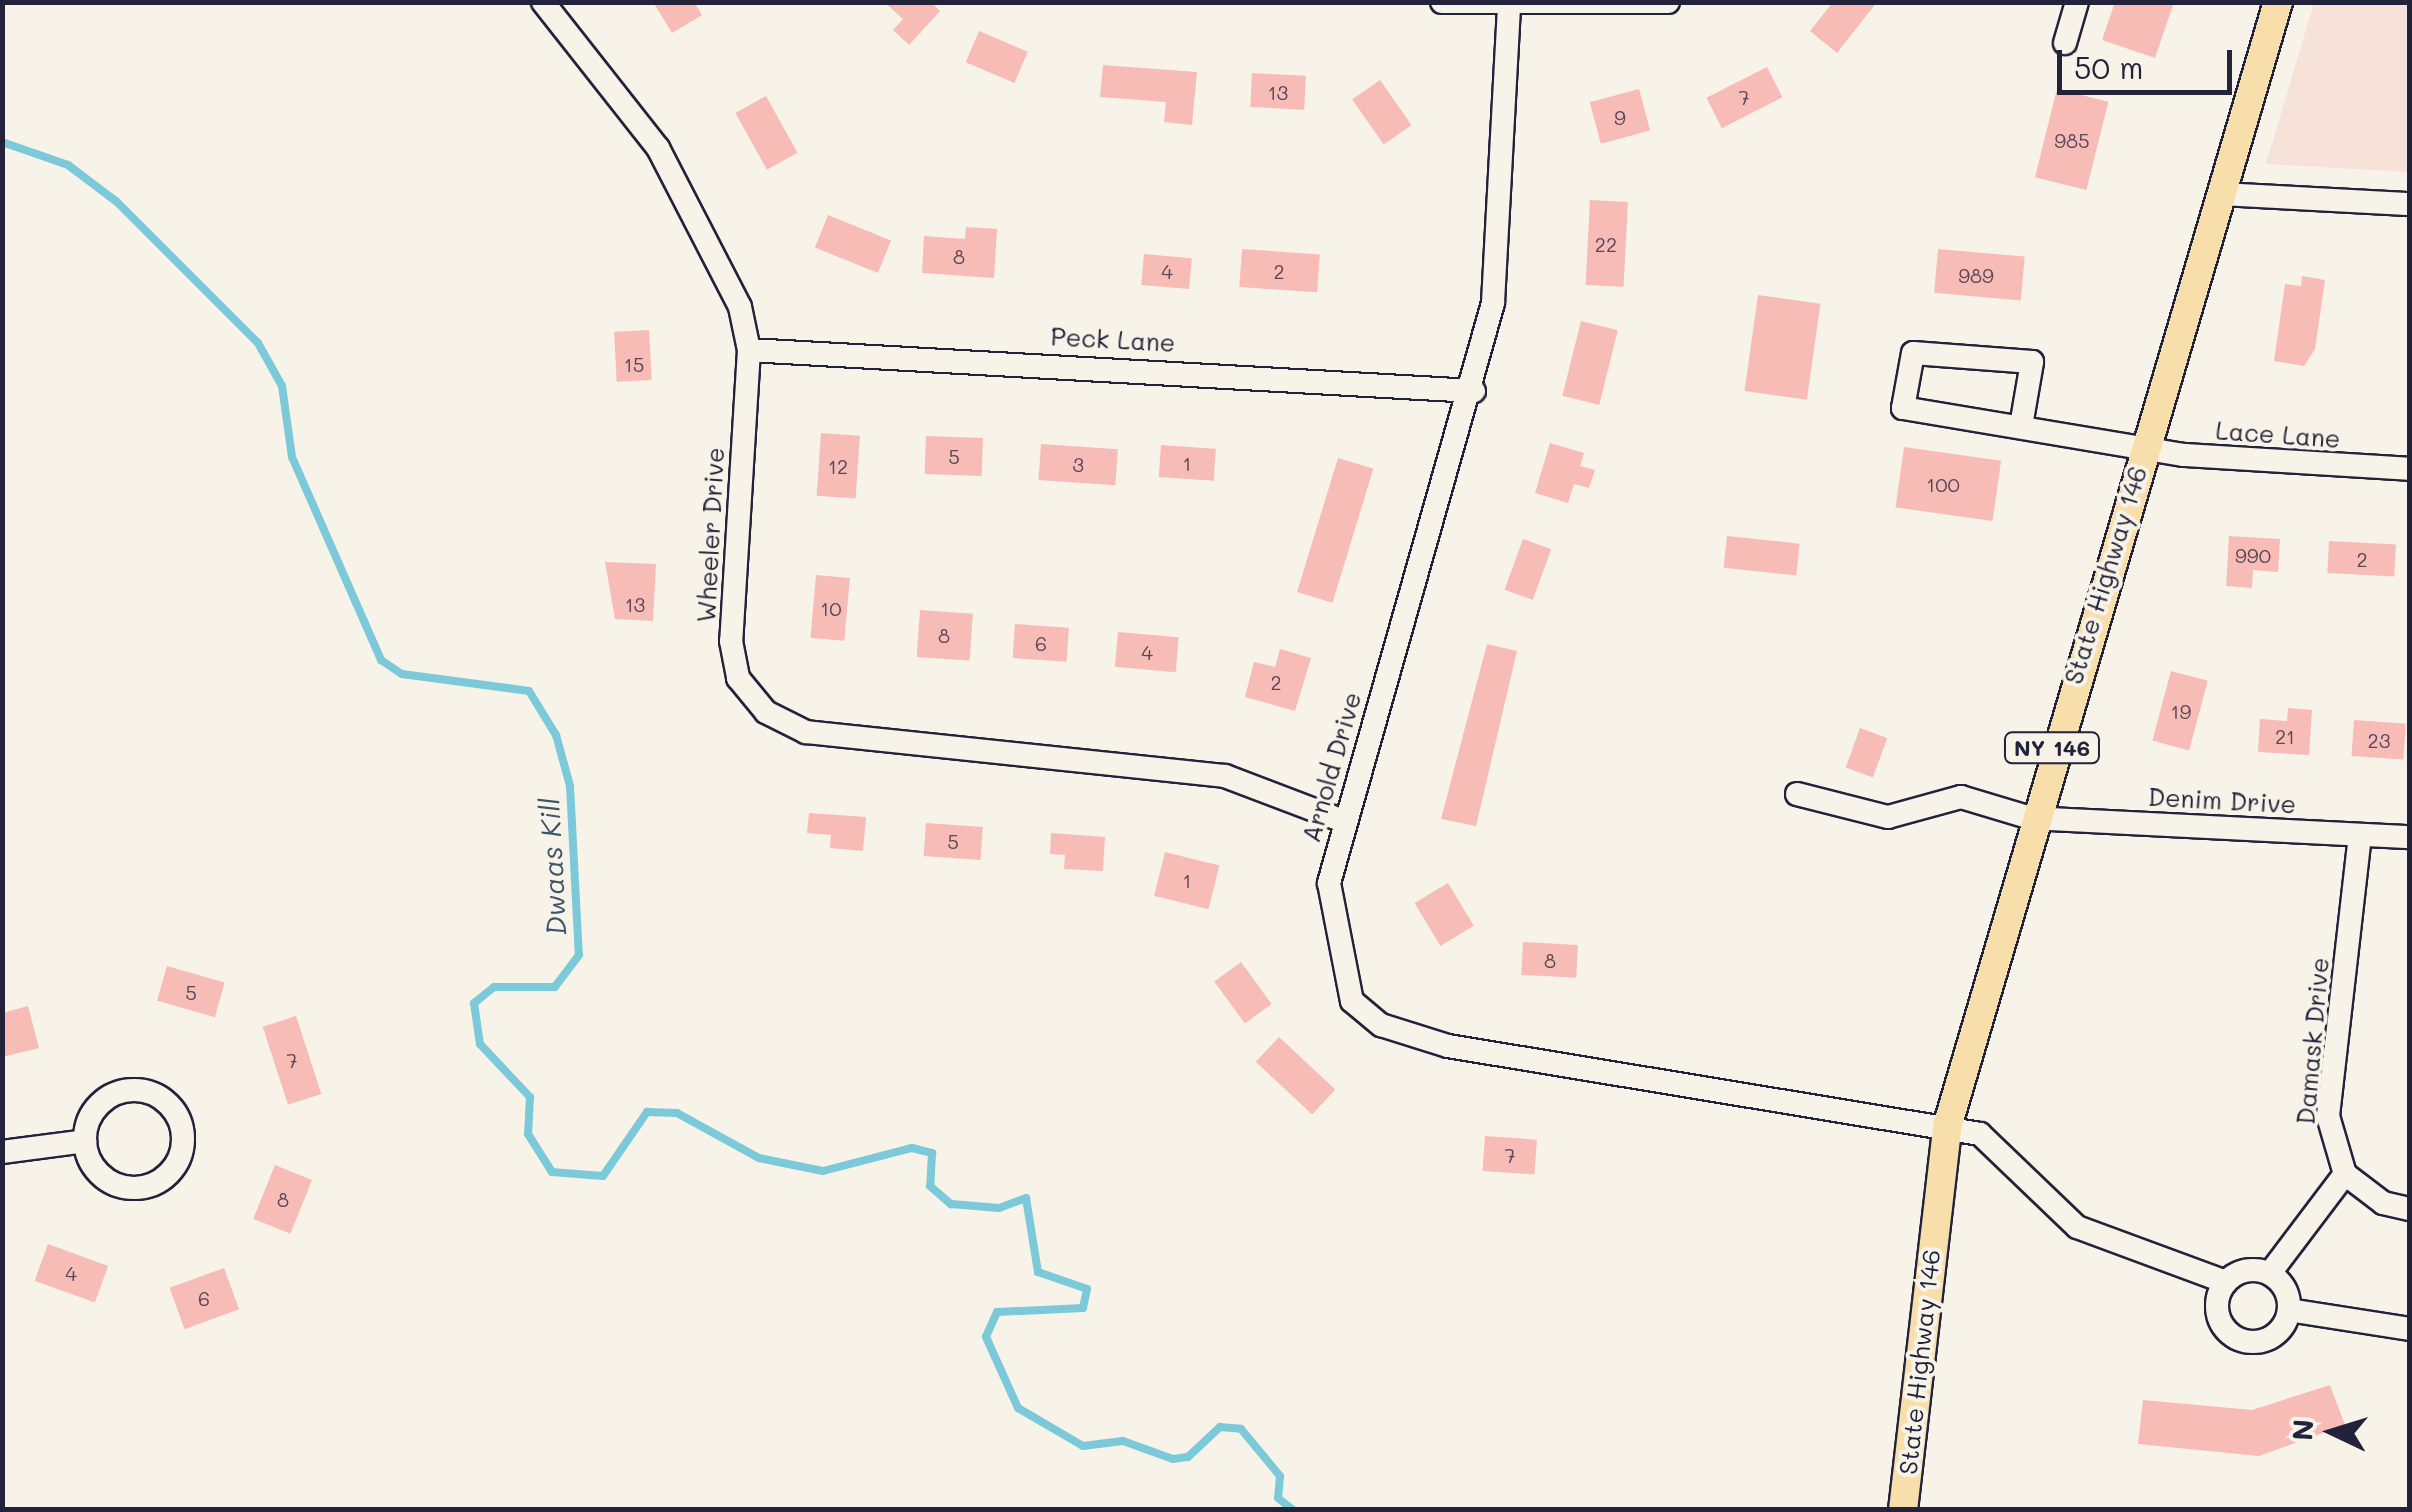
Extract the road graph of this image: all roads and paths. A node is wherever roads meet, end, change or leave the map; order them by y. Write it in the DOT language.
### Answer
graph roads {
  1 [pos="543,2"];
  2 [pos="1442,2"];
  3 [pos="1668,2"];
  4 [pos="2077,2"];
  5 [pos="2272,4"];
  6 [pos="1509,7"];
  7 [pos="2065,44"];
  8 [pos="2224,194"];
  9 [pos="2410,204"];
  10 [pos="750,350"];
  11 [pos="1474,391"];
  12 [pos="2021,426"];
  13 [pos="2143,448"];
  14 [pos="2410,469"];
  15 [pos="1796,794"];
  16 [pos="2031,818"];
  17 [pos="1340,820"];
  18 [pos="2360,835"];
  19 [pos="2410,838"];
  20 [pos="1948,1124"];
  21 [pos="85,1141"];
  22 [pos="2,1152"];
  23 [pos="2345,1174"];
  24 [pos="2410,1208"];
  25 [pos="2270,1273"];
  26 [pos="2226,1282"];
  27 [pos="2289,1310"];
  28 [pos="2410,1329"];
  29 [pos="1903,1510"];
  1 -- 10 [label="street, Wheeler Drive"];
  2 -- 6 [label="street"];
  3 -- 6 [label="street"];
  4 -- 7 [label="street"];
  5 -- 8 [label="main road, State Highway 146 / NY 146"];
  6 -- 11 [label="street, Arnold Drive"];
  8 -- 9 [label="street"];
  8 -- 13 [label="main road, State Highway 146 / NY 146"];
  10 -- 11 [label="street, Peck Lane"];
  10 -- 17 [label="street, Wheeler Drive"];
  11 -- 17 [label="street, Arnold Drive"];
  12 -- 12 [label="street, Lace Lane"];
  12 -- 13 [label="street, Lace Lane"];
  13 -- 14 [label="street, Lace Lane"];
  13 -- 16 [label="main road, State Highway 146 / NY 146"];
  15 -- 16 [label="street, Denim Drive"];
  16 -- 18 [label="street, Denim Drive"];
  16 -- 20 [label="main road, State Highway 146 / NY 146"];
  17 -- 20 [label="street, Arnold Drive"];
  18 -- 19 [label="street, Denim Drive"];
  18 -- 23 [label="street, Damask Drive"];
  20 -- 26 [label="street, Arnold Drive"];
  20 -- 29 [label="main road, State Highway 146 / NY 146"];
  21 -- 21 [label="street"];
  21 -- 22 [label="street"];
  23 -- 24 [label="street"];
  23 -- 25 [label="street"];
  25 -- 26 [label="street"];
  25 -- 27 [label="street"];
  26 -- 27 [label="street"];
  27 -- 28 [label="street"];
}
